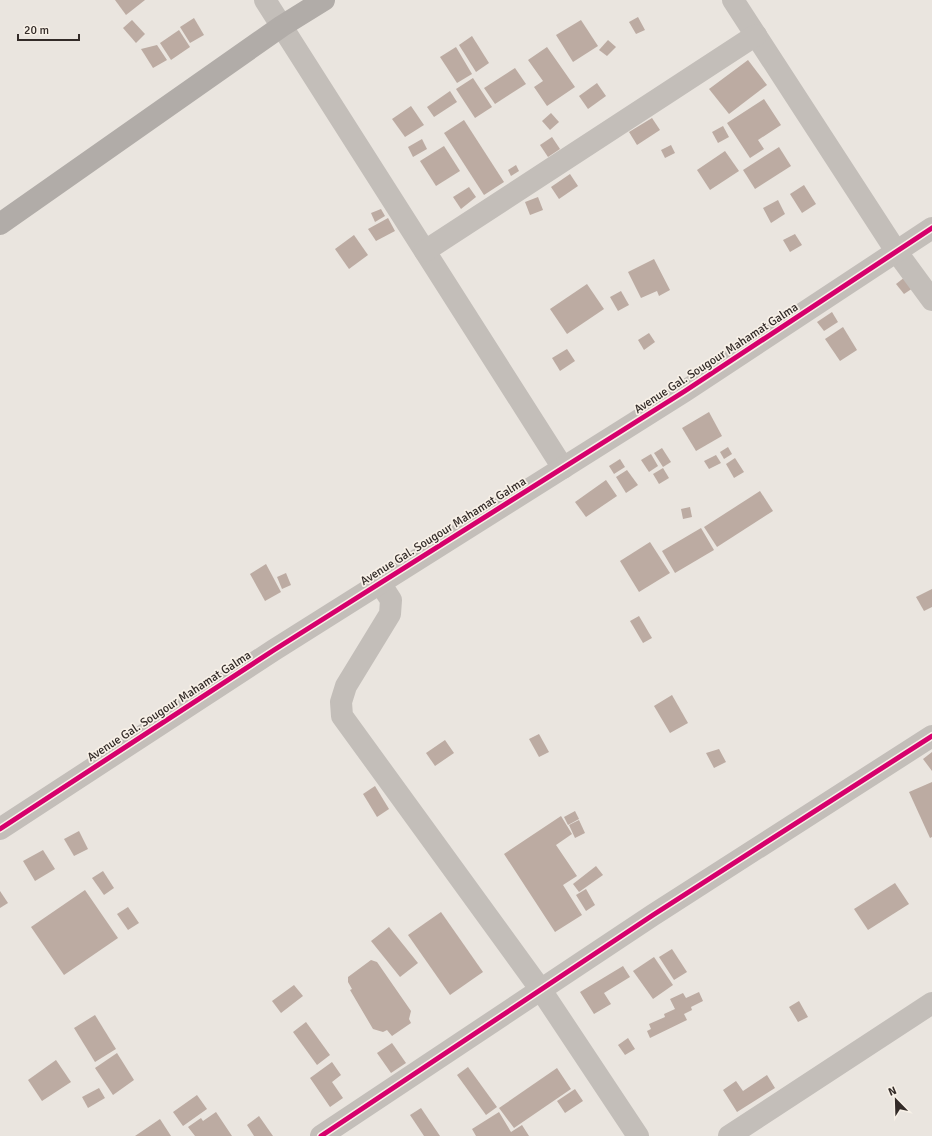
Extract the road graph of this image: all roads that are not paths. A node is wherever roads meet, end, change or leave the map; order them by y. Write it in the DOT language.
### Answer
graph roads {
  1 [pos="266,0"];
  2 [pos="324,0"];
  3 [pos="733,0"];
  4 [pos="282,26"];
  5 [pos="756,35"];
  6 [pos="0,224"];
  7 [pos="932,228"];
  8 [pos="425,251"];
  9 [pos="896,251"];
  10 [pos="932,300"];
  11 [pos="563,468"];
  12 [pos="380,583"];
  13 [pos="932,736"];
  14 [pos="0,829"];
  15 [pos="541,990"];
  16 [pos="932,1003"];
  17 [pos="322,1136"];
  18 [pos="638,1136"];
  19 [pos="729,1136"];
  1 -- 4 [label="street"];
  2 -- 4 [label="main road"];
  3 -- 5 [label="street"];
  4 -- 6 [label="main road"];
  4 -- 8 [label="street"];
  5 -- 8 [label="street"];
  5 -- 9 [label="street"];
  7 -- 9 [label="street, Avenue Gal. Sougour Mahamat Galma"];
  8 -- 11 [label="street"];
  9 -- 10 [label="street"];
  9 -- 11 [label="street, Avenue Gal. Sougour Mahamat Galma"];
  11 -- 12 [label="street, Avenue Gal. Sougour Mahamat Galma"];
  12 -- 14 [label="street, Avenue Gal. Sougour Mahamat Galma"];
  12 -- 15 [label="street"];
  13 -- 15 [label="street"];
  15 -- 17 [label="street"];
  15 -- 18 [label="street"];
  16 -- 19 [label="street"];
}
